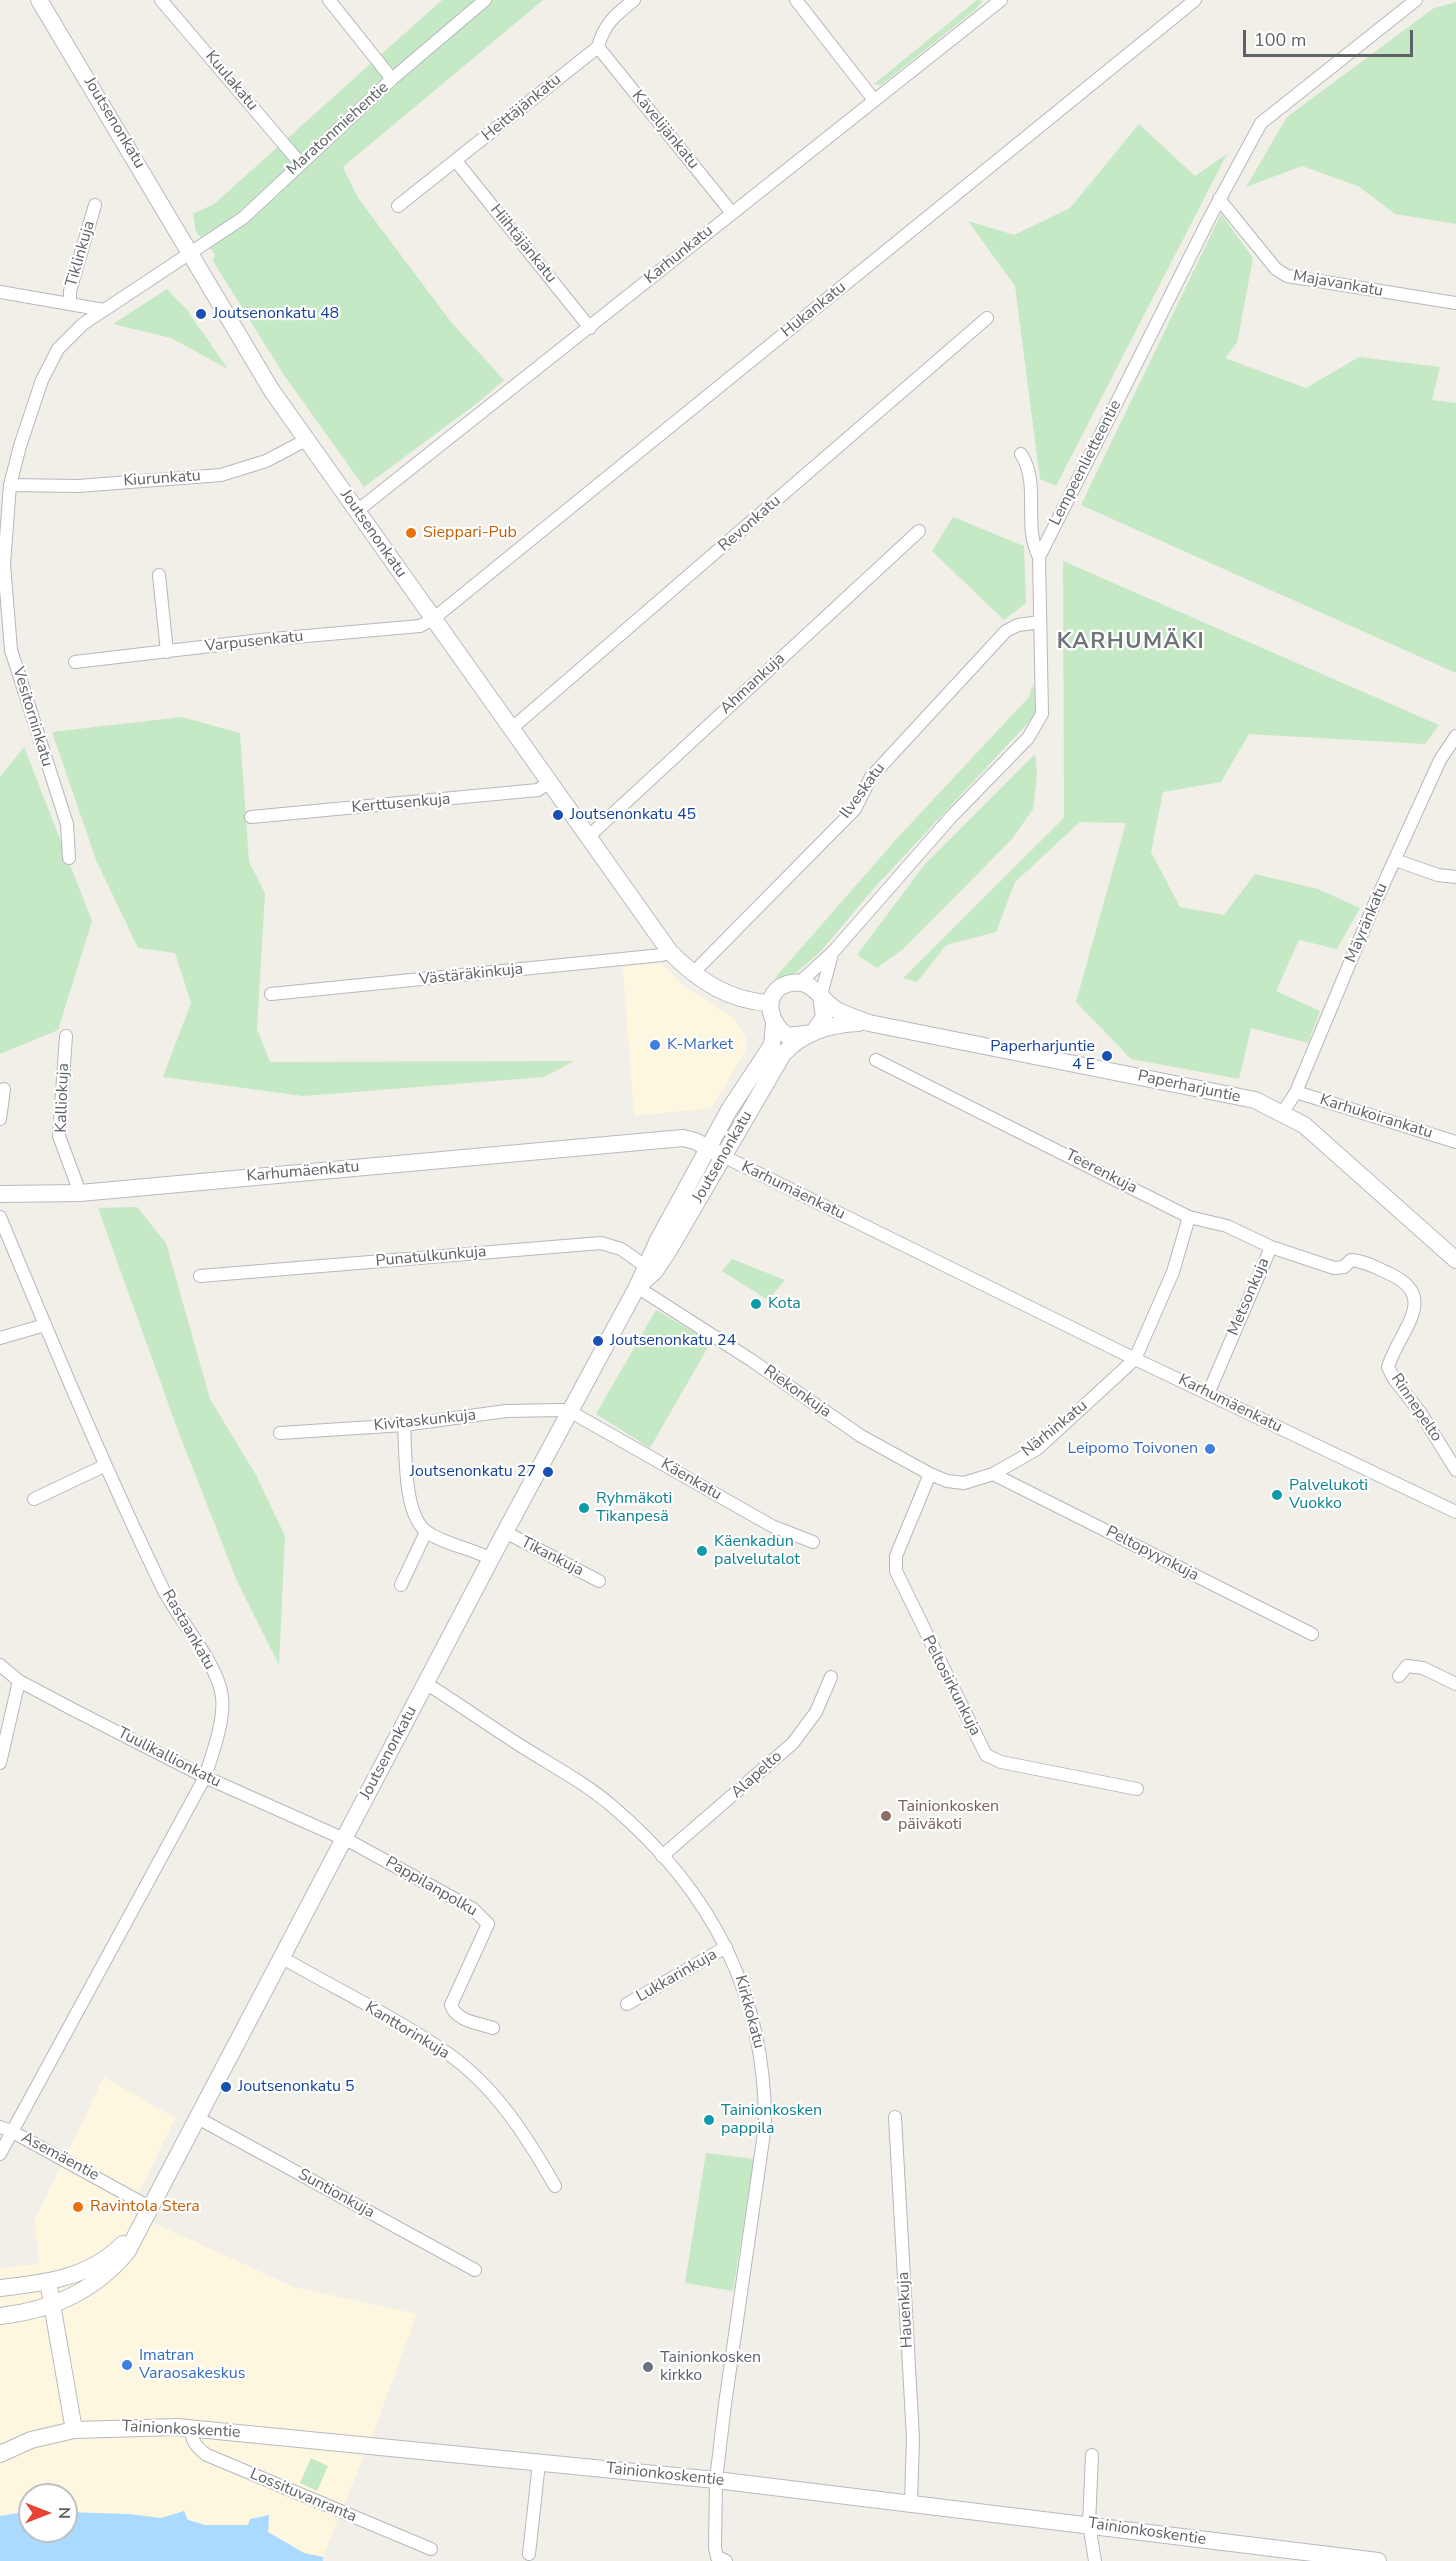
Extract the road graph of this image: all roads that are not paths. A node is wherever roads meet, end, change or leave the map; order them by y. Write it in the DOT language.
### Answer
graph roads {
  1 [pos="39,0"];
  2 [pos="161,0"];
  3 [pos="329,0"];
  4 [pos="485,0"];
  5 [pos="634,0"];
  6 [pos="796,0"];
  7 [pos="1001,0"];
  8 [pos="1195,0"];
  9 [pos="1416,0"];
  10 [pos="598,47"];
  11 [pos="392,80"];
  12 [pos="874,100"];
  13 [pos="456,161"];
  14 [pos="300,163"];
  15 [pos="1219,199"];
  16 [pos="95,205"];
  17 [pos="398,206"];
  18 [pos="732,213"];
  19 [pos="190,255"];
  20 [pos="0,292"];
  21 [pos="1456,303"];
  22 [pos="70,304"];
  23 [pos="104,310"];
  24 [pos="987,318"];
  25 [pos="590,328"];
  26 [pos="306,440"];
  27 [pos="1022,454"];
  28 [pos="10,485"];
  29 [pos="357,511"];
  30 [pos="919,531"];
  31 [pos="1039,557"];
  32 [pos="2,567"];
  33 [pos="159,575"];
  34 [pos="433,619"];
  35 [pos="1040,622"];
  36 [pos="167,652"];
  37 [pos="75,662"];
  38 [pos="511,729"];
  39 [pos="1456,736"];
  40 [pos="549,782"];
  41 [pos="251,817"];
  42 [pos="588,837"];
  43 [pos="69,858"];
  44 [pos="1395,860"];
  45 [pos="1456,877"];
  46 [pos="670,952"];
  47 [pos="833,952"];
  48 [pos="692,974"];
  49 [pos="799,982"];
  50 [pos="271,994"];
  51 [pos="821,994"];
  52 [pos="770,1003"];
  53 [pos="869,1023"];
  54 [pos="774,1024"];
  55 [pos="813,1033"];
  56 [pos="66,1036"];
  57 [pos="876,1060"];
  58 [pos="4,1089"];
  59 [pos="1296,1092"];
  60 [pos="1283,1112"];
  61 [pos="0,1119"];
  62 [pos="1456,1142"];
  63 [pos="716,1152"];
  64 [pos="80,1193"];
  65 [pos="0,1194"];
  66 [pos="0,1217"];
  67 [pos="1189,1217"];
  68 [pos="1271,1247"];
  69 [pos="1456,1260"];
  70 [pos="650,1269"];
  71 [pos="200,1276"];
  72 [pos="637,1287"];
  73 [pos="45,1325"];
  74 [pos="0,1338"];
  75 [pos="1136,1359"];
  76 [pos="1208,1394"];
  77 [pos="571,1412"];
  78 [pos="404,1425"];
  79 [pos="280,1433"];
  80 [pos="104,1466"];
  81 [pos="1456,1470"];
  82 [pos="930,1474"];
  83 [pos="993,1474"];
  84 [pos="964,1483"];
  85 [pos="34,1499"];
  86 [pos="1456,1512"];
  87 [pos="426,1532"];
  88 [pos="505,1532"];
  89 [pos="813,1542"];
  90 [pos="491,1559"];
  91 [pos="599,1581"];
  92 [pos="401,1585"];
  93 [pos="1312,1634"];
  94 [pos="0,1665"];
  95 [pos="1399,1676"];
  96 [pos="831,1677"];
  97 [pos="19,1681"];
  98 [pos="427,1684"];
  99 [pos="1456,1684"];
  100 [pos="0,1763"];
  101 [pos="205,1777"];
  102 [pos="1137,1789"];
  103 [pos="343,1839"];
  104 [pos="662,1856"];
  105 [pos="726,1947"];
  106 [pos="281,1957"];
  107 [pos="627,2004"];
  108 [pos="493,2028"];
  109 [pos="196,2117"];
  110 [pos="895,2117"];
  111 [pos="5,2129"];
  112 [pos="0,2154"];
  113 [pos="555,2186"];
  114 [pos="148,2214"];
  115 [pos="475,2270"];
  116 [pos="48,2281"];
  117 [pos="0,2288"];
  118 [pos="53,2306"];
  119 [pos="0,2316"];
  120 [pos="191,2428"];
  121 [pos="74,2430"];
  122 [pos="0,2454"];
  123 [pos="1092,2455"];
  124 [pos="539,2463"];
  125 [pos="716,2480"];
  126 [pos="911,2502"];
  127 [pos="1090,2516"];
  128 [pos="431,2549"];
  129 [pos="529,2554"];
  130 [pos="726,2561"];
  131 [pos="1095,2561"];
  132 [pos="1378,2561"];
  1 -- 19 [label="main road, Joutsenonkatu"];
  2 -- 14 [label="street, Kuulakatu"];
  3 -- 11 [label="street"];
  4 -- 11 [label="street, Maratonmiehentie"];
  5 -- 10 [label="street, Heittäjänkatu"];
  6 -- 12 [label="street"];
  7 -- 12 [label="street, Karhunkatu"];
  8 -- 34 [label="street, Hukankatu"];
  9 -- 15 [label="street, Lempeenlietteentie"];
  10 -- 13 [label="street, Heittäjänkatu"];
  10 -- 18 [label="street, Kävelijänkatu"];
  11 -- 14 [label="street, Maratonmiehentie"];
  12 -- 18 [label="street, Karhunkatu"];
  13 -- 17 [label="street, Heittäjänkatu"];
  13 -- 25 [label="street, Hiihtäjänkatu"];
  14 -- 19 [label="street, Maratonmiehentie"];
  15 -- 21 [label="street, Majavankatu"];
  15 -- 31 [label="street, Lempeenlietteentie"];
  16 -- 22 [label="street, Tiklinkuja"];
  18 -- 25 [label="street, Karhunkatu"];
  19 -- 23 [label="street, Vesitorninkatu"];
  19 -- 26 [label="main road, Joutsenonkatu"];
  20 -- 22 [label="street"];
  22 -- 23 [label="street"];
  23 -- 28 [label="street, Vesitorninkatu"];
  24 -- 38 [label="street, Revonkatu"];
  25 -- 29 [label="street, Karhunkatu"];
  26 -- 28 [label="street, Kiurunkatu"];
  26 -- 29 [label="main road, Joutsenonkatu"];
  27 -- 31 [label="street"];
  28 -- 32 [label="street, Vesitorninkatu"];
  29 -- 34 [label="main road, Joutsenonkatu"];
  30 -- 42 [label="street, Ahmankuja"];
  31 -- 35 [label="street, Lempeenlietteentie"];
  32 -- 43 [label="street, Vesitorninkatu"];
  33 -- 36 [label="street"];
  34 -- 36 [label="street, Varpusenkatu"];
  34 -- 38 [label="main road, Joutsenonkatu"];
  35 -- 47 [label="street, Lempeenlietteentie"];
  35 -- 48 [label="street, Ilveskatu"];
  36 -- 37 [label="street, Varpusenkatu"];
  38 -- 40 [label="main road, Joutsenonkatu"];
  39 -- 44 [label="street, Mäyränkatu"];
  40 -- 41 [label="street, Kerttusenkuja"];
  40 -- 42 [label="main road, Joutsenonkatu"];
  42 -- 46 [label="main road, Joutsenonkatu"];
  44 -- 45 [label="street"];
  44 -- 59 [label="street, Mäyränkatu"];
  46 -- 48 [label="main road, Joutsenonkatu"];
  46 -- 50 [label="street, Västäräkinkuja"];
  47 -- 49 [label="street, Lempeenlietteentie"];
  47 -- 51 [label="street, Lempeenlietteentie"];
  48 -- 52 [label="main road, Joutsenonkatu"];
  49 -- 51 [label="main road"];
  49 -- 52 [label="main road"];
  51 -- 53 [label="main road, Paperharjuntie"];
  51 -- 55 [label="main road"];
  52 -- 54 [label="main road"];
  53 -- 55 [label="main road, Paperharjuntie"];
  53 -- 60 [label="main road, Paperharjuntie"];
  54 -- 55 [label="main road"];
  54 -- 63 [label="main road, Joutsenonkatu"];
  55 -- 63 [label="main road, Joutsenonkatu"];
  56 -- 64 [label="street, Kalliokuja"];
  57 -- 67 [label="street, Teerenkuja"];
  58 -- 61 [label="street"];
  59 -- 60 [label="street, Mäyränkatu"];
  59 -- 62 [label="street, Karhukoirankatu"];
  60 -- 69 [label="main road, Paperharjuntie"];
  63 -- 64 [label="main road, Karhumäenkatu"];
  63 -- 70 [label="main road, Joutsenonkatu"];
  63 -- 75 [label="street, Karhumäenkatu"];
  64 -- 65 [label="main road, Karhumäenkatu"];
  66 -- 73 [label="street, Rastaankatu"];
  67 -- 68 [label="street, Metsonkuja"];
  67 -- 75 [label="street"];
  68 -- 76 [label="street, Metsonkuja"];
  68 -- 81 [label="street, Rinnepelto"];
  70 -- 71 [label="street, Punatulkunkuja"];
  70 -- 72 [label="main road, Joutsenonkatu"];
  72 -- 77 [label="main road, Joutsenonkatu"];
  72 -- 82 [label="street, Riekonkuja"];
  73 -- 74 [label="street"];
  73 -- 80 [label="street, Rastaankatu"];
  75 -- 76 [label="street, Karhumäenkatu"];
  75 -- 83 [label="street, Närhinkatu"];
  76 -- 86 [label="street, Karhumäenkatu"];
  77 -- 78 [label="street, Kivitaskunkuja"];
  77 -- 88 [label="main road, Joutsenonkatu"];
  77 -- 89 [label="street, Käenkatu"];
  78 -- 79 [label="street, Kivitaskunkuja"];
  78 -- 87 [label="street"];
  80 -- 85 [label="street"];
  80 -- 101 [label="street, Rastaankatu"];
  82 -- 84 [label="street, Riekonkuja"];
  82 -- 102 [label="street, Peltosirkunkuja"];
  83 -- 84 [label="street, Närhinkatu"];
  83 -- 93 [label="street, Peltopyynkuja"];
  87 -- 90 [label="street"];
  87 -- 92 [label="street"];
  88 -- 90 [label="main road, Joutsenonkatu"];
  88 -- 91 [label="street, Tikankuja"];
  90 -- 98 [label="main road, Joutsenonkatu"];
  94 -- 97 [label="street, Tuulikallionkatu"];
  95 -- 99 [label="street"];
  96 -- 104 [label="street, Alapelto"];
  97 -- 100 [label="street"];
  97 -- 101 [label="street, Tuulikallionkatu"];
  98 -- 103 [label="main road, Joutsenonkatu"];
  98 -- 104 [label="street, Kirkkokatu"];
  101 -- 103 [label="street, Tuulikallionkatu"];
  101 -- 111 [label="street, Rastaankatu"];
  103 -- 106 [label="main road, Joutsenonkatu"];
  103 -- 108 [label="street, Pappilanpolku"];
  104 -- 105 [label="street, Kirkkokatu"];
  105 -- 107 [label="street, Lukkarinkuja"];
  105 -- 125 [label="street, Kirkkokatu"];
  106 -- 109 [label="main road, Joutsenonkatu"];
  106 -- 113 [label="street, Kanttorinkuja"];
  109 -- 114 [label="main road, Joutsenonkatu"];
  109 -- 115 [label="street, Suntionkuja"];
  110 -- 126 [label="street, Hauenkuja"];
  111 -- 112 [label="street, Rastaankatu"];
  111 -- 114 [label="street, Asemäentie"];
  114 -- 116 [label="main road, Joutsenonkatu"];
  114 -- 118 [label="main road, Joutsenonkatu"];
  116 -- 117 [label="main road"];
  116 -- 118 [label="main road"];
  118 -- 119 [label="main road"];
  118 -- 121 [label="main road"];
  120 -- 121 [label="main road, Tainionkoskentie"];
  120 -- 124 [label="main road, Tainionkoskentie"];
  120 -- 128 [label="street, Lossituvanranta"];
  121 -- 122 [label="main road, Tainionkoskentie"];
  123 -- 127 [label="street"];
  124 -- 125 [label="main road, Tainionkoskentie"];
  124 -- 129 [label="street"];
  125 -- 126 [label="main road, Tainionkoskentie"];
  125 -- 130 [label="street, Kirkkokatu"];
  126 -- 127 [label="main road, Tainionkoskentie"];
  127 -- 131 [label="street"];
  127 -- 132 [label="main road, Tainionkoskentie"];
}
